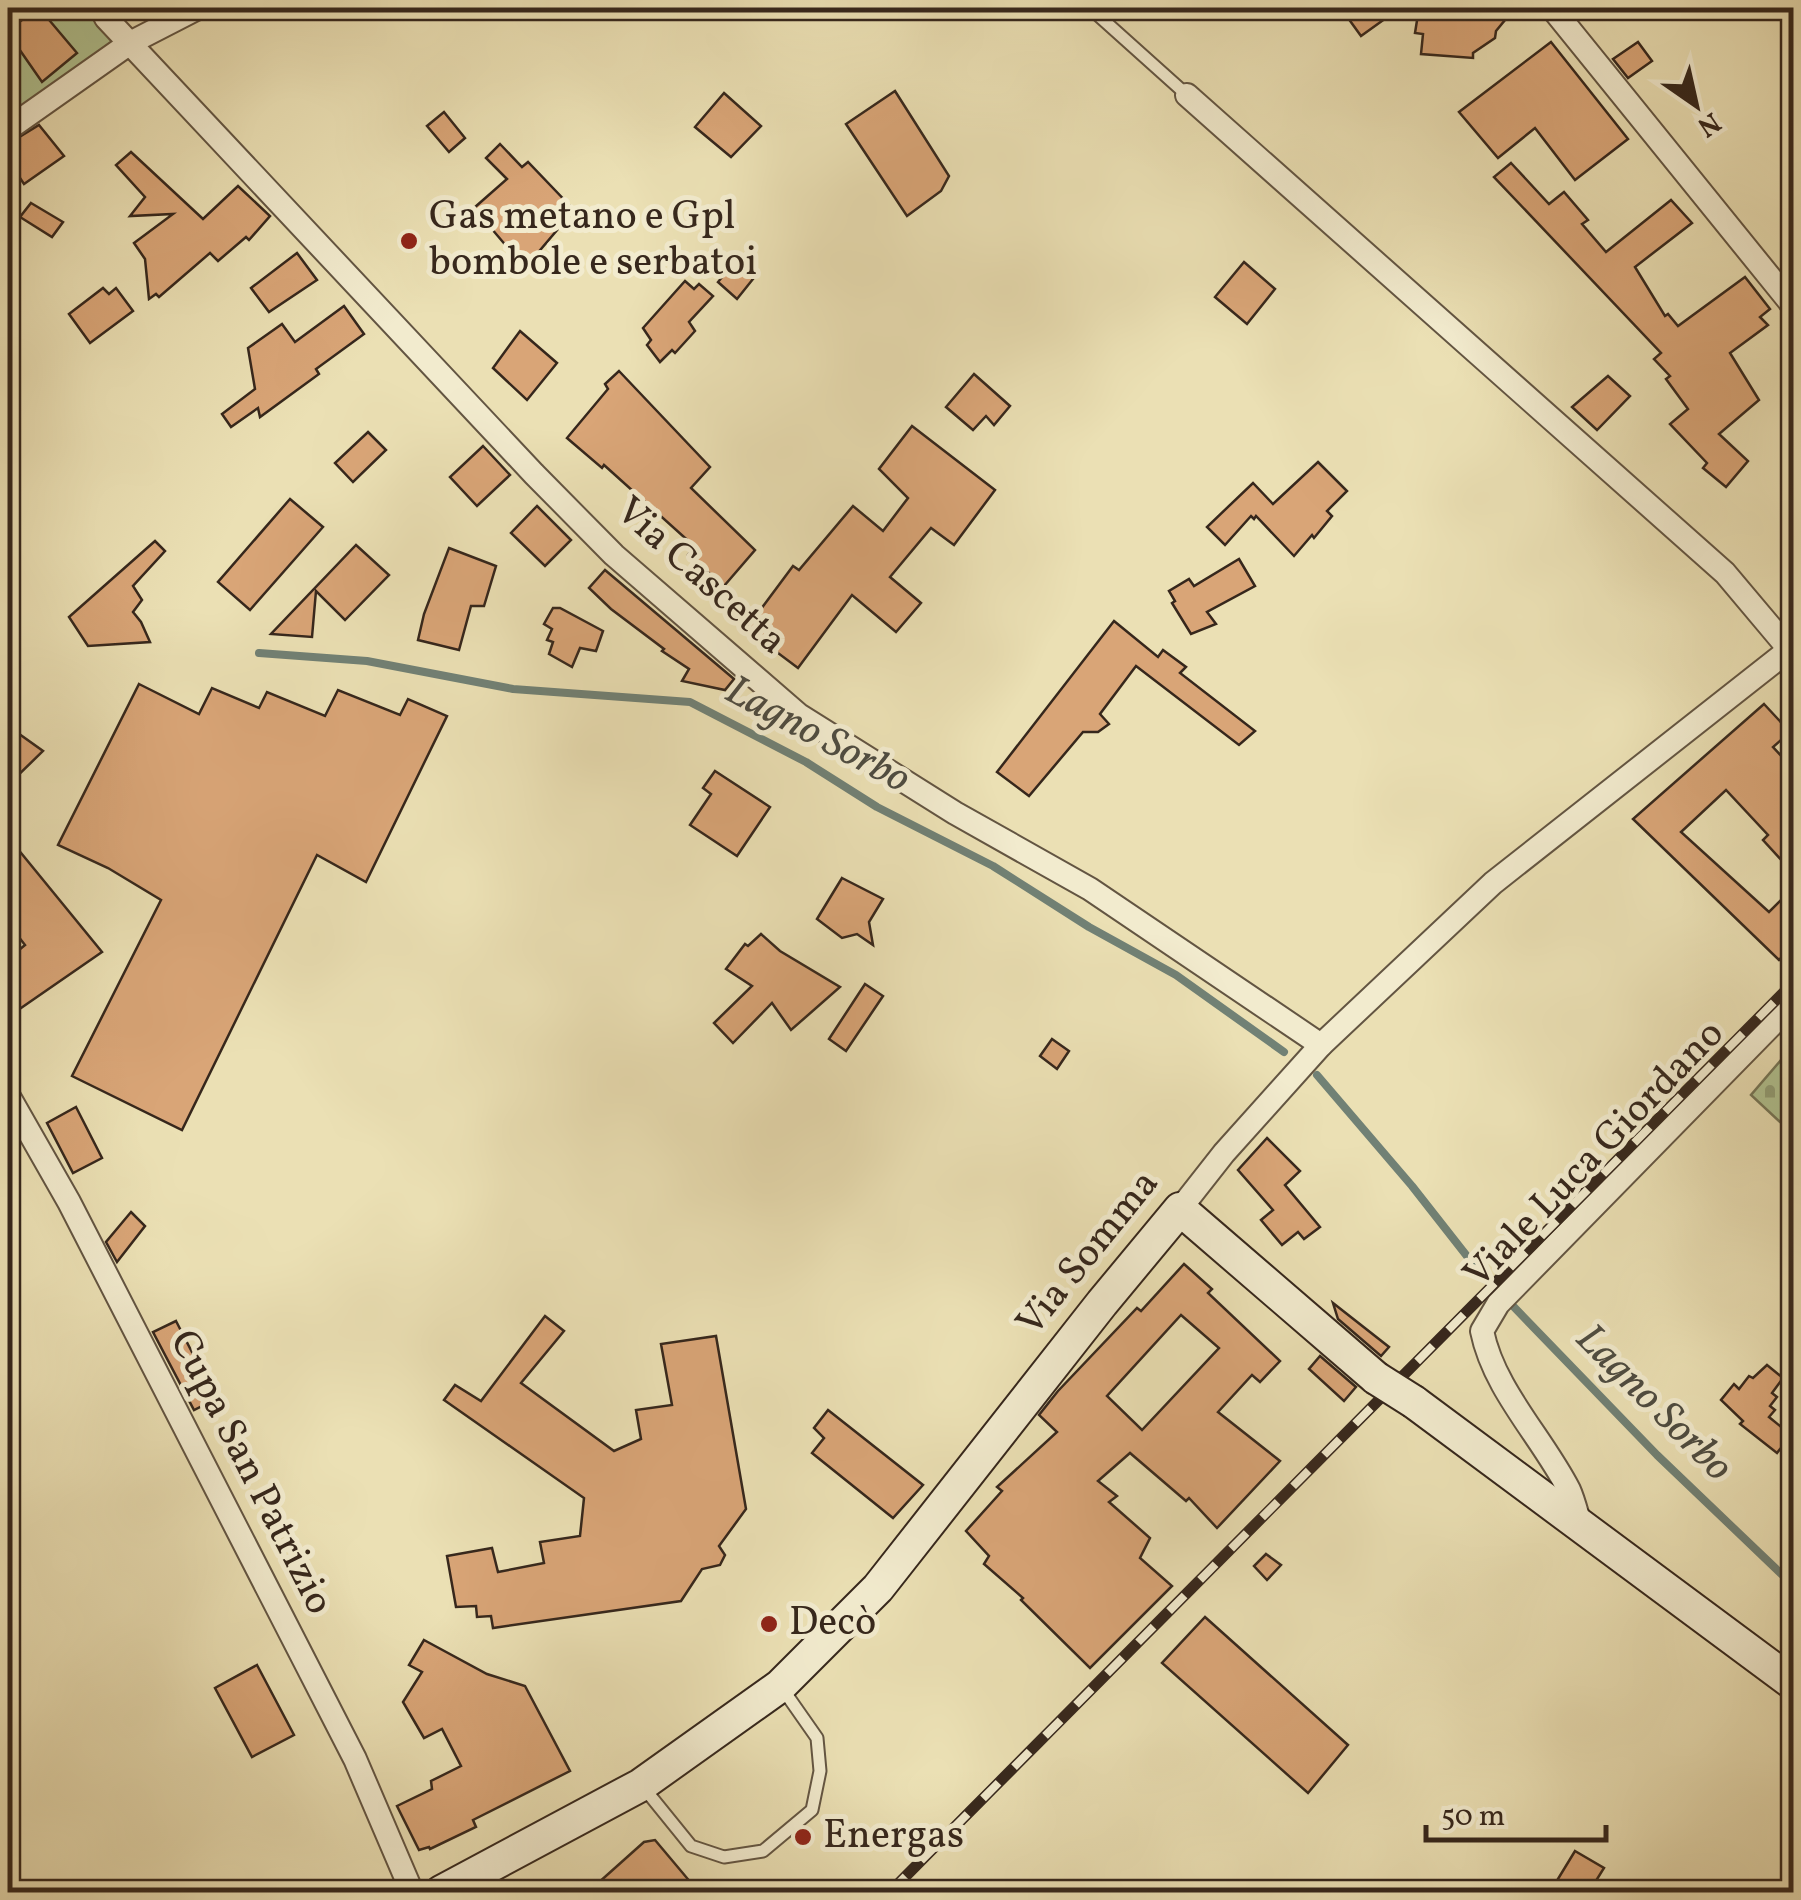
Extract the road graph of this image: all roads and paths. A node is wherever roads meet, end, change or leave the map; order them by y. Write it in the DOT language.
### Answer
graph roads {
  1 [pos="101,8"];
  2 [pos="198,8"];
  3 [pos="1090,8"];
  4 [pos="1552,8"];
  5 [pos="130,43"];
  6 [pos="1187,95"];
  7 [pos="8,129"];
  8 [pos="1794,307"];
  9 [pos="1791,648"];
  10 [pos="1794,1002"];
  11 [pos="1320,1045"];
  12 [pos="8,1095"];
  13 [pos="1180,1210"];
  14 [pos="1581,1527"];
  15 [pos="1794,1684"];
  16 [pos="780,1686"];
  17 [pos="641,1785"];
  18 [pos="412,1892"];
  19 [pos="441,1892"];
  1 -- 5 [label="street, Via Cascetta"];
  2 -- 5 [label="street"];
  3 -- 6 [label="lane"];
  4 -- 8 [label="street"];
  5 -- 7 [label="street"];
  5 -- 11 [label="street, Via Cascetta"];
  6 -- 9 [label="street"];
  9 -- 11 [label="street, Via Somma"];
  10 -- 14 [label="street, Viale Luca Giordano"];
  11 -- 13 [label="street, Via Somma"];
  12 -- 18 [label="street, Cupa San Patrizio"];
  13 -- 14 [label="main road, bridge"];
  13 -- 16 [label="main road, Via Somma"];
  14 -- 15 [label="main road"];
  16 -- 17 [label="main road, Via Somma"];
  16 -- 17 [label="lane"];
  17 -- 19 [label="main road, Via Somma"];
}
